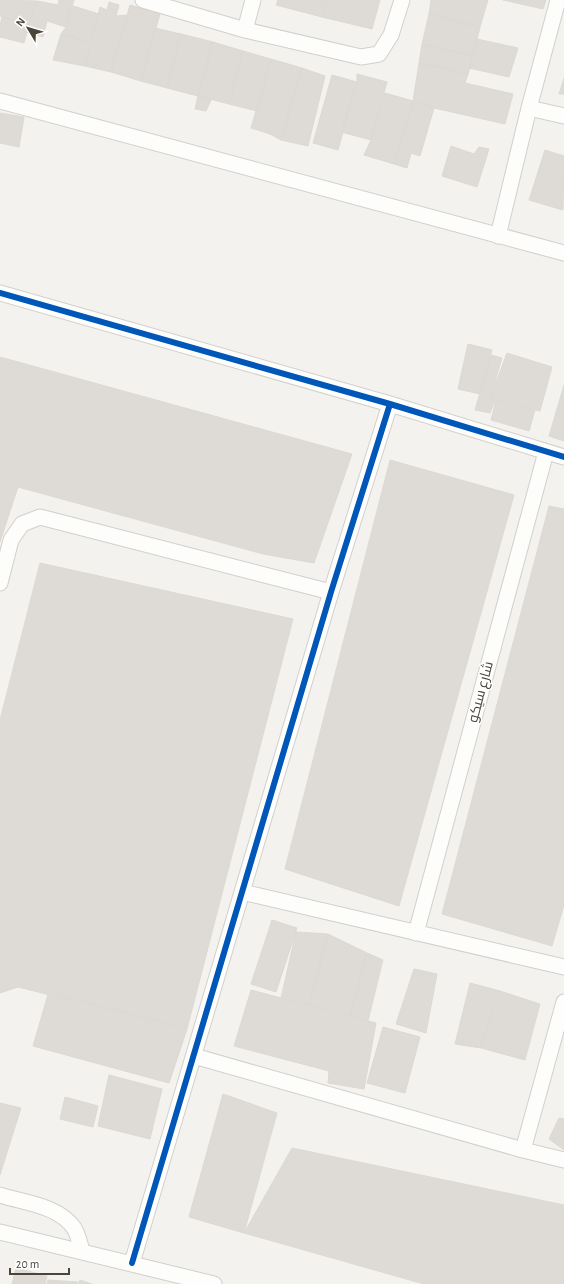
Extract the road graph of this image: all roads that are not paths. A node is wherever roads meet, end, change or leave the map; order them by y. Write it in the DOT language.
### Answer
graph roads {
  1 [pos="144,0"];
  2 [pos="253,0"];
  3 [pos="402,0"];
  4 [pos="558,0"];
  5 [pos="245,30"];
  6 [pos="0,101"];
  7 [pos="528,108"];
  8 [pos="564,116"];
  9 [pos="498,236"];
  10 [pos="564,253"];
  11 [pos="0,293"];
  12 [pos="390,404"];
  13 [pos="546,452"];
  14 [pos="564,457"];
  15 [pos="0,583"];
  16 [pos="331,592"];
  17 [pos="242,892"];
  18 [pos="416,933"];
  19 [pos="564,967"];
  20 [pos="564,1002"];
  21 [pos="194,1056"];
  22 [pos="523,1150"];
  23 [pos="564,1160"];
  24 [pos="0,1195"];
  25 [pos="0,1232"];
  26 [pos="82,1251"];
  27 [pos="132,1263"];
  28 [pos="214,1284"];
  1 -- 5 [label="street"];
  2 -- 5 [label="street"];
  3 -- 5 [label="street"];
  4 -- 7 [label="street"];
  6 -- 9 [label="street"];
  7 -- 8 [label="street"];
  7 -- 9 [label="street"];
  9 -- 10 [label="street"];
  11 -- 12 [label="street"];
  12 -- 13 [label="street"];
  12 -- 16 [label="street"];
  13 -- 14 [label="street"];
  13 -- 18 [label="street, شارع سيكو"];
  15 -- 16 [label="street"];
  16 -- 17 [label="street"];
  17 -- 18 [label="street"];
  17 -- 21 [label="street"];
  18 -- 19 [label="street"];
  20 -- 22 [label="street"];
  21 -- 22 [label="street"];
  21 -- 27 [label="street"];
  22 -- 23 [label="street"];
  24 -- 26 [label="street"];
  25 -- 26 [label="street"];
  26 -- 27 [label="street"];
  27 -- 28 [label="street"];
}
